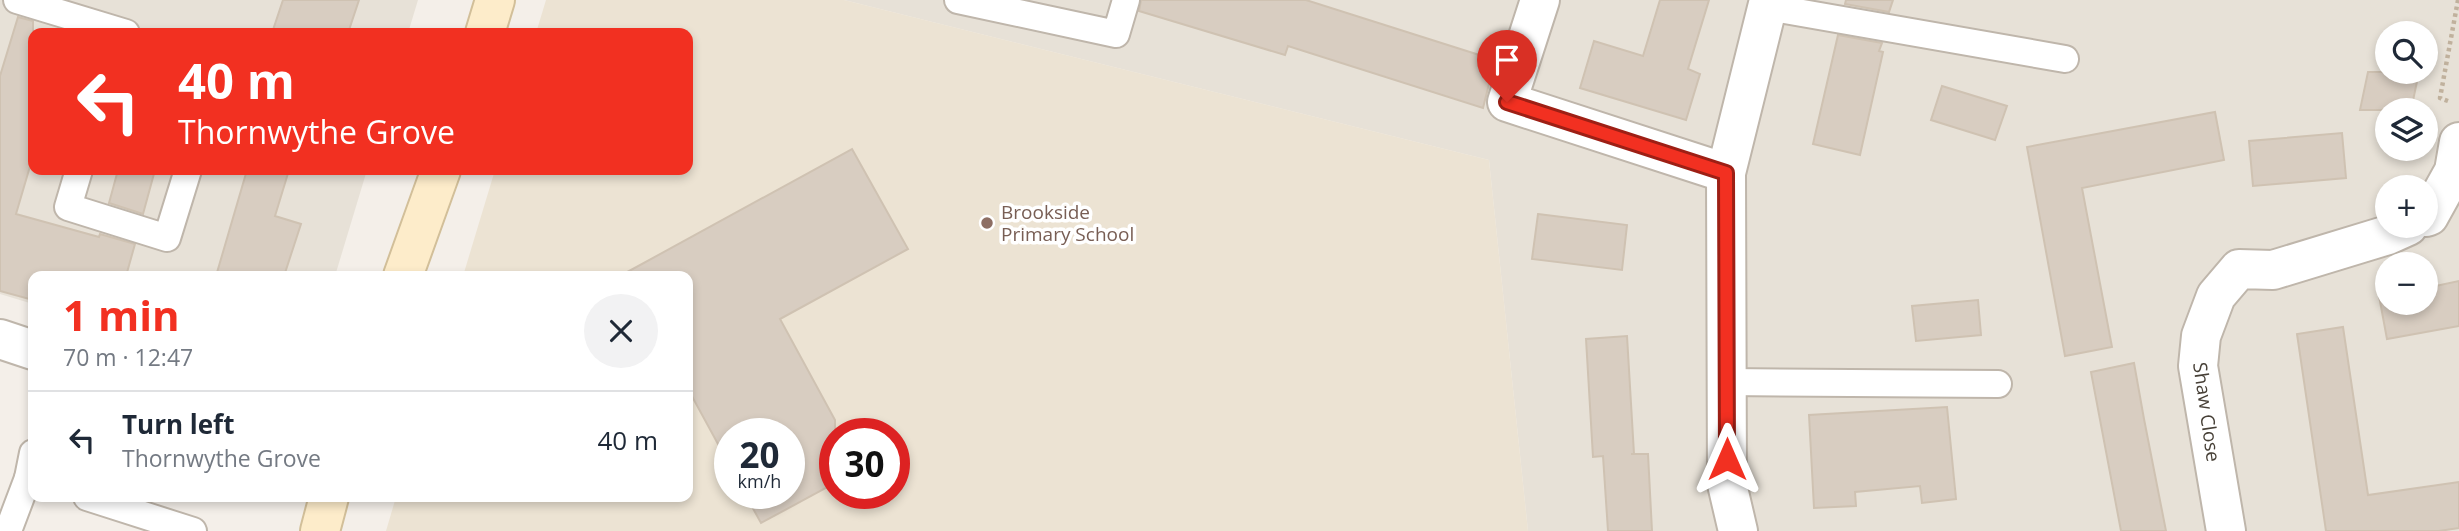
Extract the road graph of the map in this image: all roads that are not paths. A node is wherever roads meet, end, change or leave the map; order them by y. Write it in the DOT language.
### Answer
graph roads {
  1 [pos="17,0"];
  2 [pos="495,0"];
  3 [pos="958,0"];
  4 [pos="1126,0"];
  5 [pos="1540,0"];
  6 [pos="1769,4"];
  7 [pos="107,28"];
  8 [pos="487,28"];
  9 [pos="2066,59"];
  10 [pos="2459,142"];
  11 [pos="1726,173"];
  12 [pos="78,175"];
  13 [pos="186,175"];
  14 [pos="439,175"];
  15 [pos="2438,199"];
  16 [pos="2378,238"];
  17 [pos="405,271"];
  18 [pos="0,339"];
  19 [pos="28,348"];
  20 [pos="1726,382"];
  21 [pos="1998,384"];
  22 [pos="28,480"];
  23 [pos="103,502"];
  24 [pos="328,502"];
  25 [pos="8,531"];
  26 [pos="193,531"];
  27 [pos="320,531"];
  28 [pos="1738,531"];
  29 [pos="2226,531"];
  1 -- 7 [label="lane"];
  2 -- 8 [label="main road"];
  3 -- 4 [label="lane"];
  5 -- 11 [label="street"];
  6 -- 9 [label="lane"];
  6 -- 11 [label="street"];
  10 -- 15 [label="street"];
  11 -- 20 [label="street"];
  12 -- 13 [label="lane"];
  14 -- 17 [label="main road"];
  16 -- 29 [label="street, Shaw Close"];
  18 -- 19 [label="street"];
  20 -- 21 [label="lane"];
  20 -- 28 [label="street"];
  22 -- 25 [label="lane"];
  23 -- 26 [label="lane"];
  24 -- 27 [label="main road"];
}
